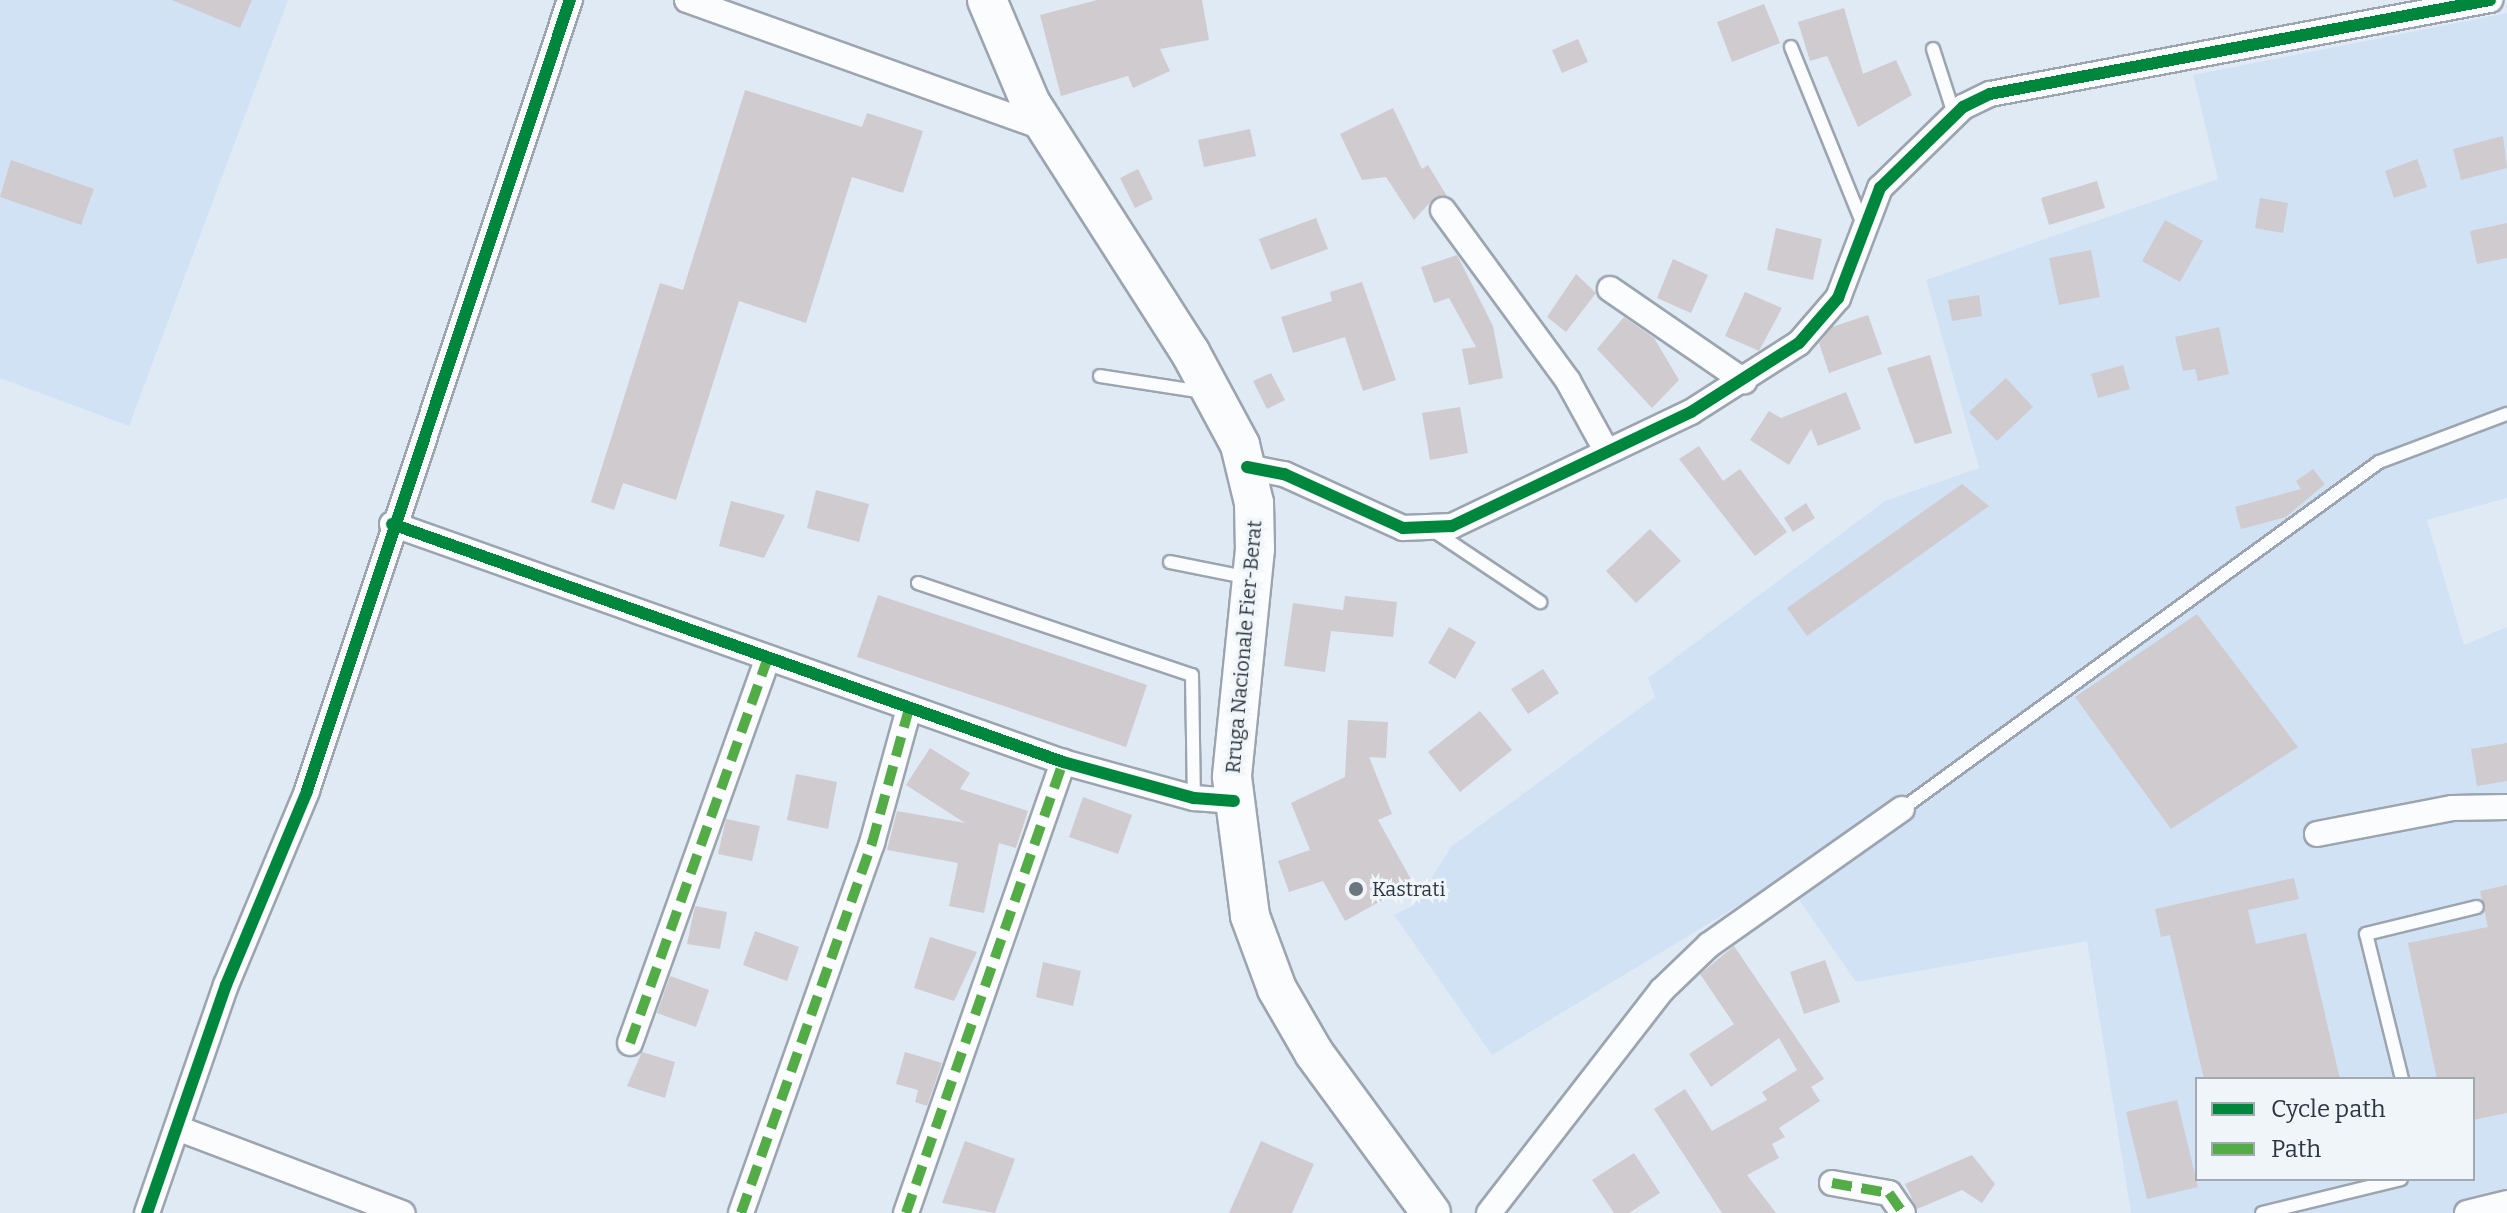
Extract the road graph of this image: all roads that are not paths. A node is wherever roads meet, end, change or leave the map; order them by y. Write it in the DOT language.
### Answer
graph roads {
  1 [pos="570,0"];
  2 [pos="687,0"];
  3 [pos="987,0"];
  4 [pos="2490,0"];
  5 [pos="1791,47"];
  6 [pos="1933,49"];
  7 [pos="1954,114"];
  8 [pos="1047,129"];
  9 [pos="1443,210"];
  10 [pos="1862,222"];
  11 [pos="1610,289"];
  12 [pos="1100,376"];
  13 [pos="1744,381"];
  14 [pos="1214,394"];
  15 [pos="2507,414"];
  16 [pos="1606,450"];
  17 [pos="1247,467"];
  18 [pos="392,524"];
  19 [pos="1434,531"];
  20 [pos="1170,562"];
  21 [pos="1252,579"];
  22 [pos="918,583"];
  23 [pos="1540,602"];
  24 [pos="768,658"];
  25 [pos="909,709"];
  26 [pos="1063,762"];
  27 [pos="1194,798"];
  28 [pos="1234,801"];
  29 [pos="2507,807"];
  30 [pos="1902,809"];
  31 [pos="2317,834"];
  32 [pos="2477,907"];
  33 [pos="630,1043"];
  34 [pos="2402,1077"];
  35 [pos="177,1128"];
  36 [pos="2393,1181"];
  37 [pos="1832,1183"];
  38 [pos="2507,1203"];
  39 [pos="147,1213"];
  40 [pos="402,1213"];
  41 [pos="741,1213"];
  42 [pos="906,1213"];
  43 [pos="1431,1213"];
  44 [pos="1489,1213"];
  45 [pos="1903,1213"];
  46 [pos="2262,1213"];
  47 [pos="2467,1213"];
  1 -- 18 [label="street"];
  2 -- 8 [label="street"];
  3 -- 8 [label="main road, Rruga Nacionale Fier-Berat"];
  4 -- 7 [label="street"];
  5 -- 10 [label="lane"];
  6 -- 7 [label="lane"];
  7 -- 10 [label="street"];
  8 -- 14 [label="main road, Rruga Nacionale Fier-Berat"];
  9 -- 16 [label="street"];
  10 -- 13 [label="street"];
  11 -- 13 [label="street"];
  12 -- 14 [label="lane"];
  13 -- 16 [label="street"];
  14 -- 17 [label="main road, Rruga Nacionale Fier-Berat"];
  15 -- 30 [label="lane"];
  16 -- 19 [label="street"];
  17 -- 19 [label="street"];
  17 -- 21 [label="main road, Rruga Nacionale Fier-Berat"];
  18 -- 24 [label="street"];
  18 -- 35 [label="street"];
  19 -- 23 [label="lane"];
  20 -- 21 [label="lane"];
  21 -- 28 [label="main road, Rruga Nacionale Fier-Berat"];
  22 -- 27 [label="lane"];
  24 -- 25 [label="street"];
  24 -- 33 [label="street"];
  25 -- 26 [label="street"];
  25 -- 41 [label="street"];
  26 -- 27 [label="street"];
  26 -- 42 [label="street"];
  27 -- 28 [label="street"];
  28 -- 43 [label="main road, Rruga Nacionale Fier-Berat"];
  29 -- 31 [label="street"];
  30 -- 44 [label="street"];
  32 -- 34 [label="lane"];
  35 -- 39 [label="street"];
  35 -- 40 [label="street"];
  36 -- 46 [label="lane"];
  37 -- 45 [label="street"];
  38 -- 47 [label="street"];
}
